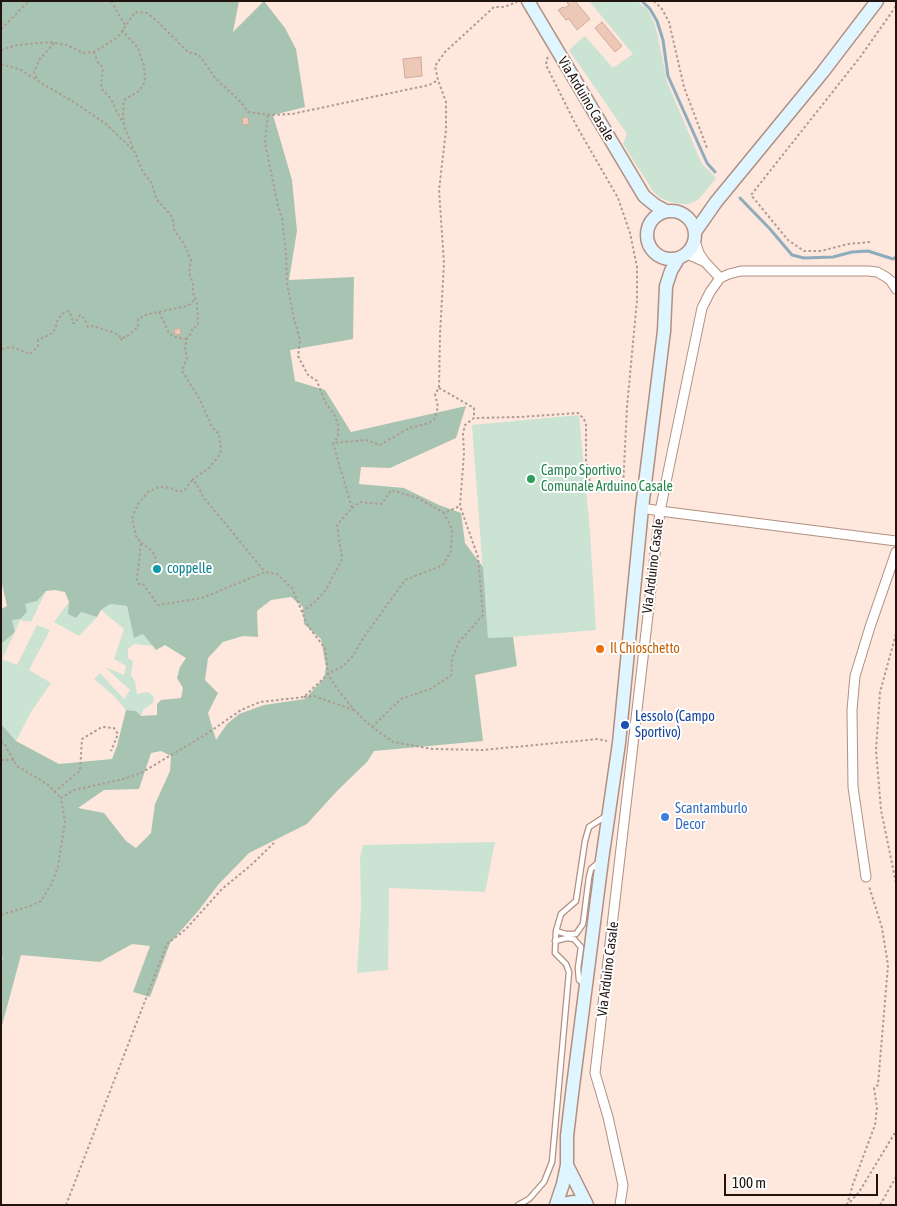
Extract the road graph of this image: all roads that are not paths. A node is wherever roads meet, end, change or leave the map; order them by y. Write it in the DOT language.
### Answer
graph roads {
  1 [pos="528,1"];
  2 [pos="878,1"];
  3 [pos="644,196"];
  4 [pos="716,202"];
  5 [pos="666,211"];
  6 [pos="688,218"];
  7 [pos="650,223"];
  8 [pos="695,237"];
  9 [pos="658,255"];
  10 [pos="682,256"];
  11 [pos="705,262"];
  12 [pos="720,278"];
  13 [pos="666,286"];
  14 [pos="896,289"];
  15 [pos="896,296"];
  16 [pos="642,508"];
  17 [pos="660,511"];
  18 [pos="896,540"];
  19 [pos="896,552"];
  20 [pos="609,814"];
  21 [pos="602,860"];
  22 [pos="866,877"];
  23 [pos="556,931"];
  24 [pos="555,941"];
  25 [pos="586,985"];
  26 [pos="567,1165"];
  27 [pos="518,1205"];
  28 [pos="557,1205"];
  29 [pos="586,1205"];
  30 [pos="620,1205"];
  1 -- 3 [label="main road, Via Arduino Casale"];
  2 -- 4 [label="main road"];
  3 -- 5 [label="main road"];
  3 -- 7 [label="main road"];
  4 -- 6 [label="main road"];
  4 -- 8 [label="main road"];
  5 -- 6 [label="main road"];
  5 -- 7 [label="main road"];
  6 -- 8 [label="main road"];
  7 -- 9 [label="main road"];
  8 -- 10 [label="main road"];
  8 -- 11 [label="street"];
  9 -- 10 [label="main road"];
  9 -- 13 [label="main road"];
  10 -- 11 [label="street"];
  10 -- 13 [label="main road"];
  11 -- 12 [label="street"];
  12 -- 14 [label="street"];
  12 -- 17 [label="street"];
  13 -- 16 [label="main road"];
  14 -- 15 [label="street"];
  16 -- 17 [label="street, Via Arduino Casale"];
  16 -- 20 [label="main road, Via Arduino Casale"];
  17 -- 18 [label="street"];
  17 -- 30 [label="street, Via Arduino Casale"];
  19 -- 22 [label="street"];
  20 -- 21 [label="main road, Via Arduino Casale"];
  20 -- 23 [label="lane"];
  21 -- 23 [label="lane"];
  21 -- 25 [label="main road, Via Arduino Casale"];
  23 -- 24 [label="lane"];
  24 -- 25 [label="lane"];
  24 -- 27 [label="lane"];
  25 -- 26 [label="main road, Via Arduino Casale"];
  26 -- 28 [label="main road, Via Arduino Casale"];
  26 -- 29 [label="main road"];
  28 -- 29 [label="main road"];
}
